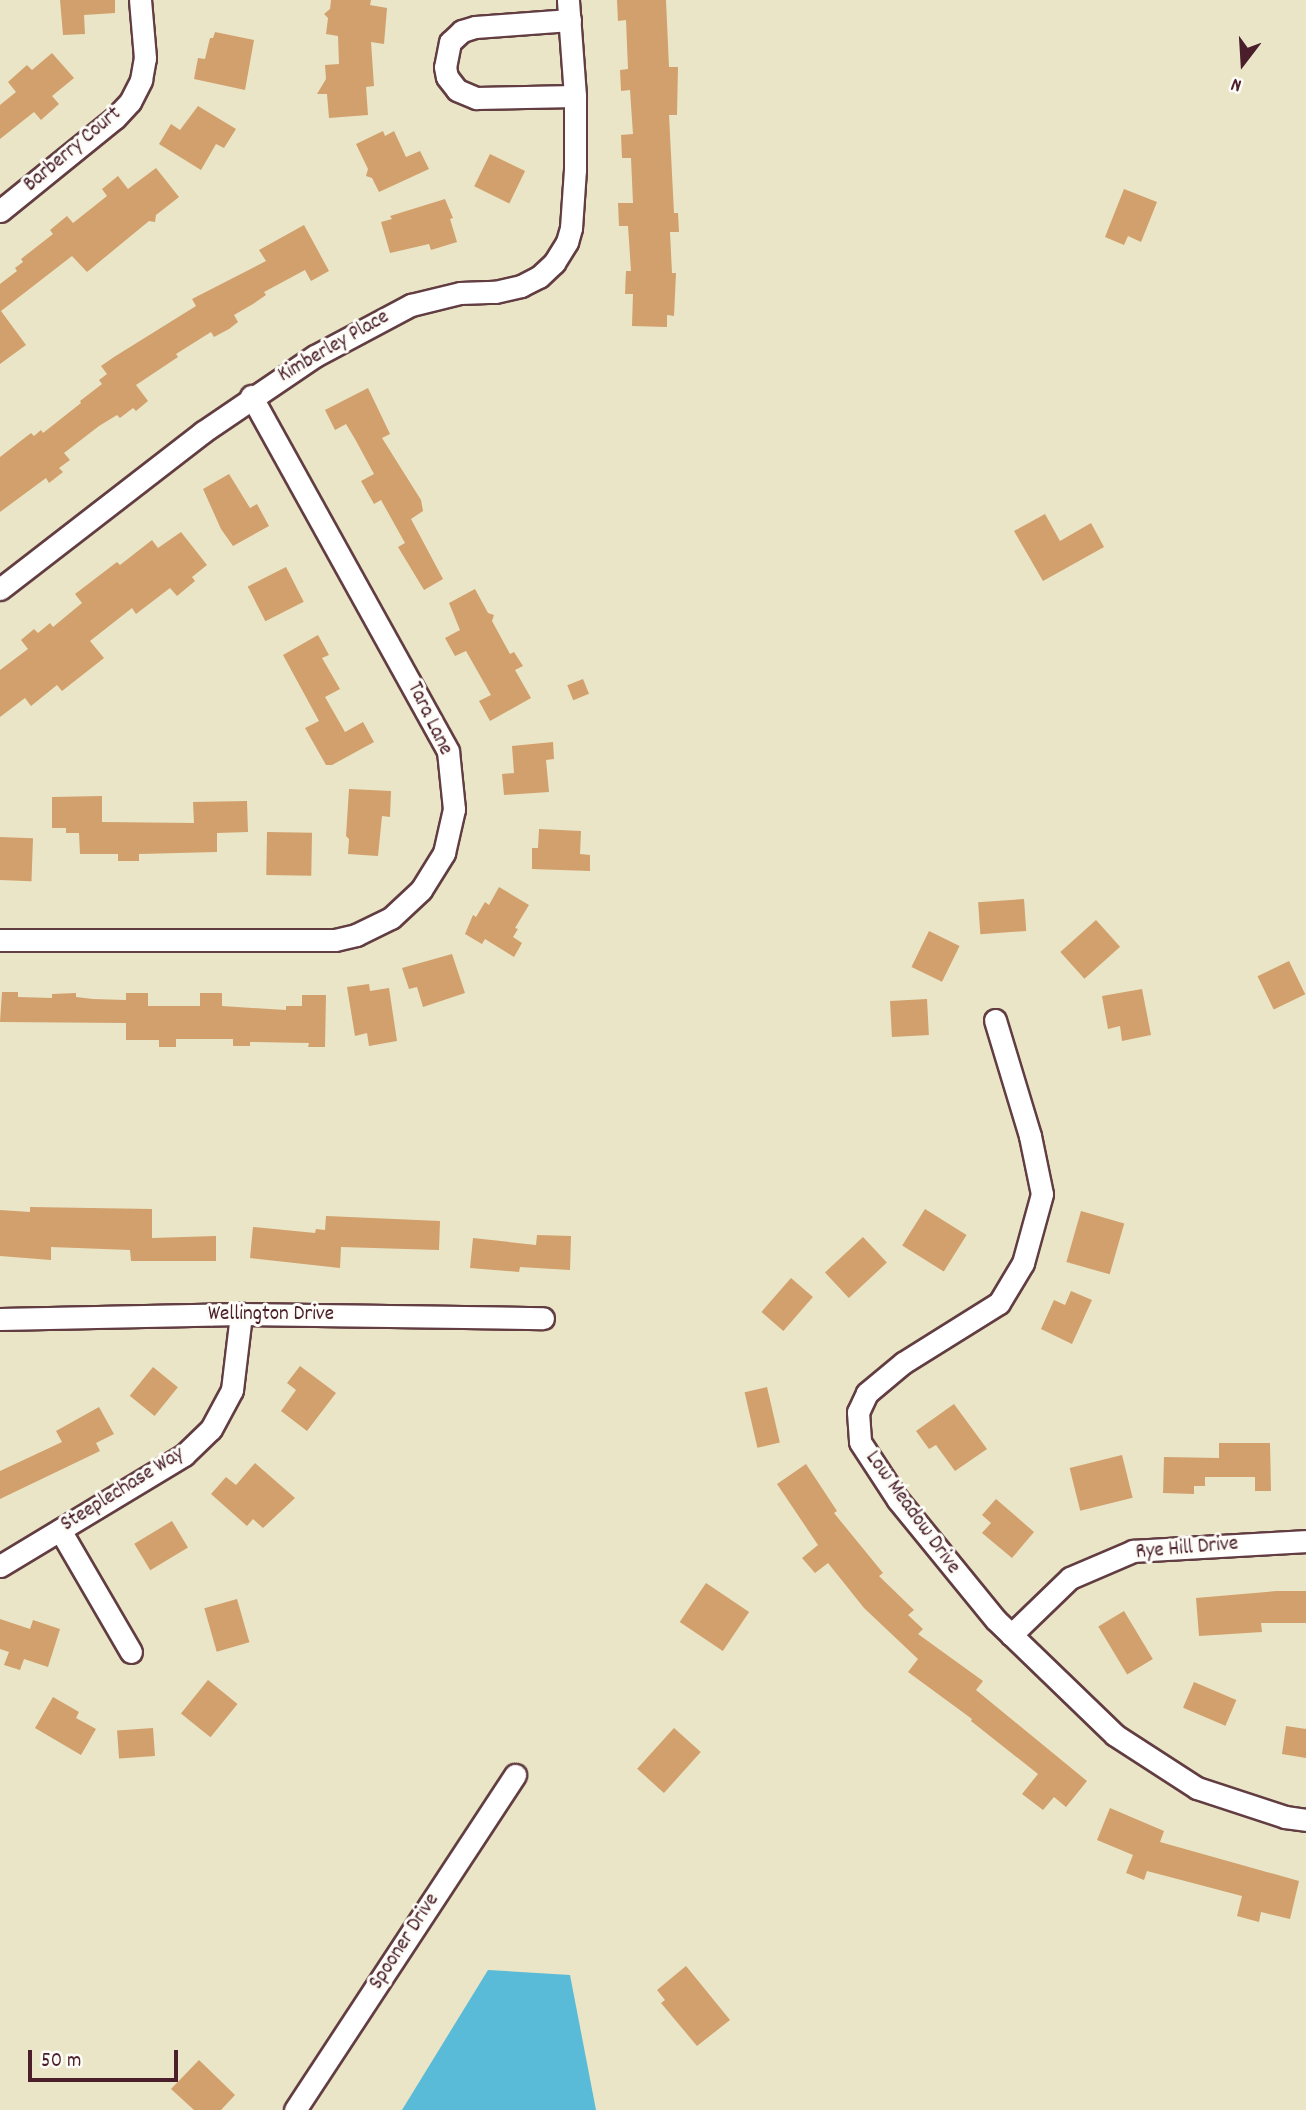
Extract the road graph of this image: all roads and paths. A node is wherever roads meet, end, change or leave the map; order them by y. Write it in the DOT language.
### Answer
graph roads {
  1 [pos="140,0"];
  2 [pos="569,10"];
  3 [pos="575,96"];
  4 [pos="0,211"];
  5 [pos="251,396"];
  6 [pos="0,589"];
  7 [pos="0,940"];
  8 [pos="995,1020"];
  9 [pos="241,1314"];
  10 [pos="543,1318"];
  11 [pos="0,1319"];
  12 [pos="60,1530"];
  13 [pos="1306,1541"];
  14 [pos="0,1566"];
  15 [pos="1012,1635"];
  16 [pos="131,1652"];
  17 [pos="515,1775"];
  18 [pos="1306,1820"];
  19 [pos="295,2110"];
  1 -- 4 [label="street, Barberry Court"];
  2 -- 3 [label="street, Kimberley Place"];
  2 -- 3 [label="street, Kimberley Place"];
  3 -- 5 [label="street, Kimberley Place"];
  5 -- 6 [label="street, Kimberley Place"];
  5 -- 7 [label="street, Tara Lane"];
  8 -- 15 [label="street, Low Meadow Drive"];
  9 -- 10 [label="street, Wellington Drive"];
  9 -- 11 [label="street, Wellington Drive"];
  9 -- 12 [label="street, Steeplechase Way"];
  12 -- 14 [label="street, Steeplechase Way"];
  12 -- 16 [label="street"];
  13 -- 15 [label="street, Rye Hill Drive"];
  15 -- 18 [label="street, Low Meadow Drive"];
  17 -- 19 [label="street, Spooner Drive"];
}
